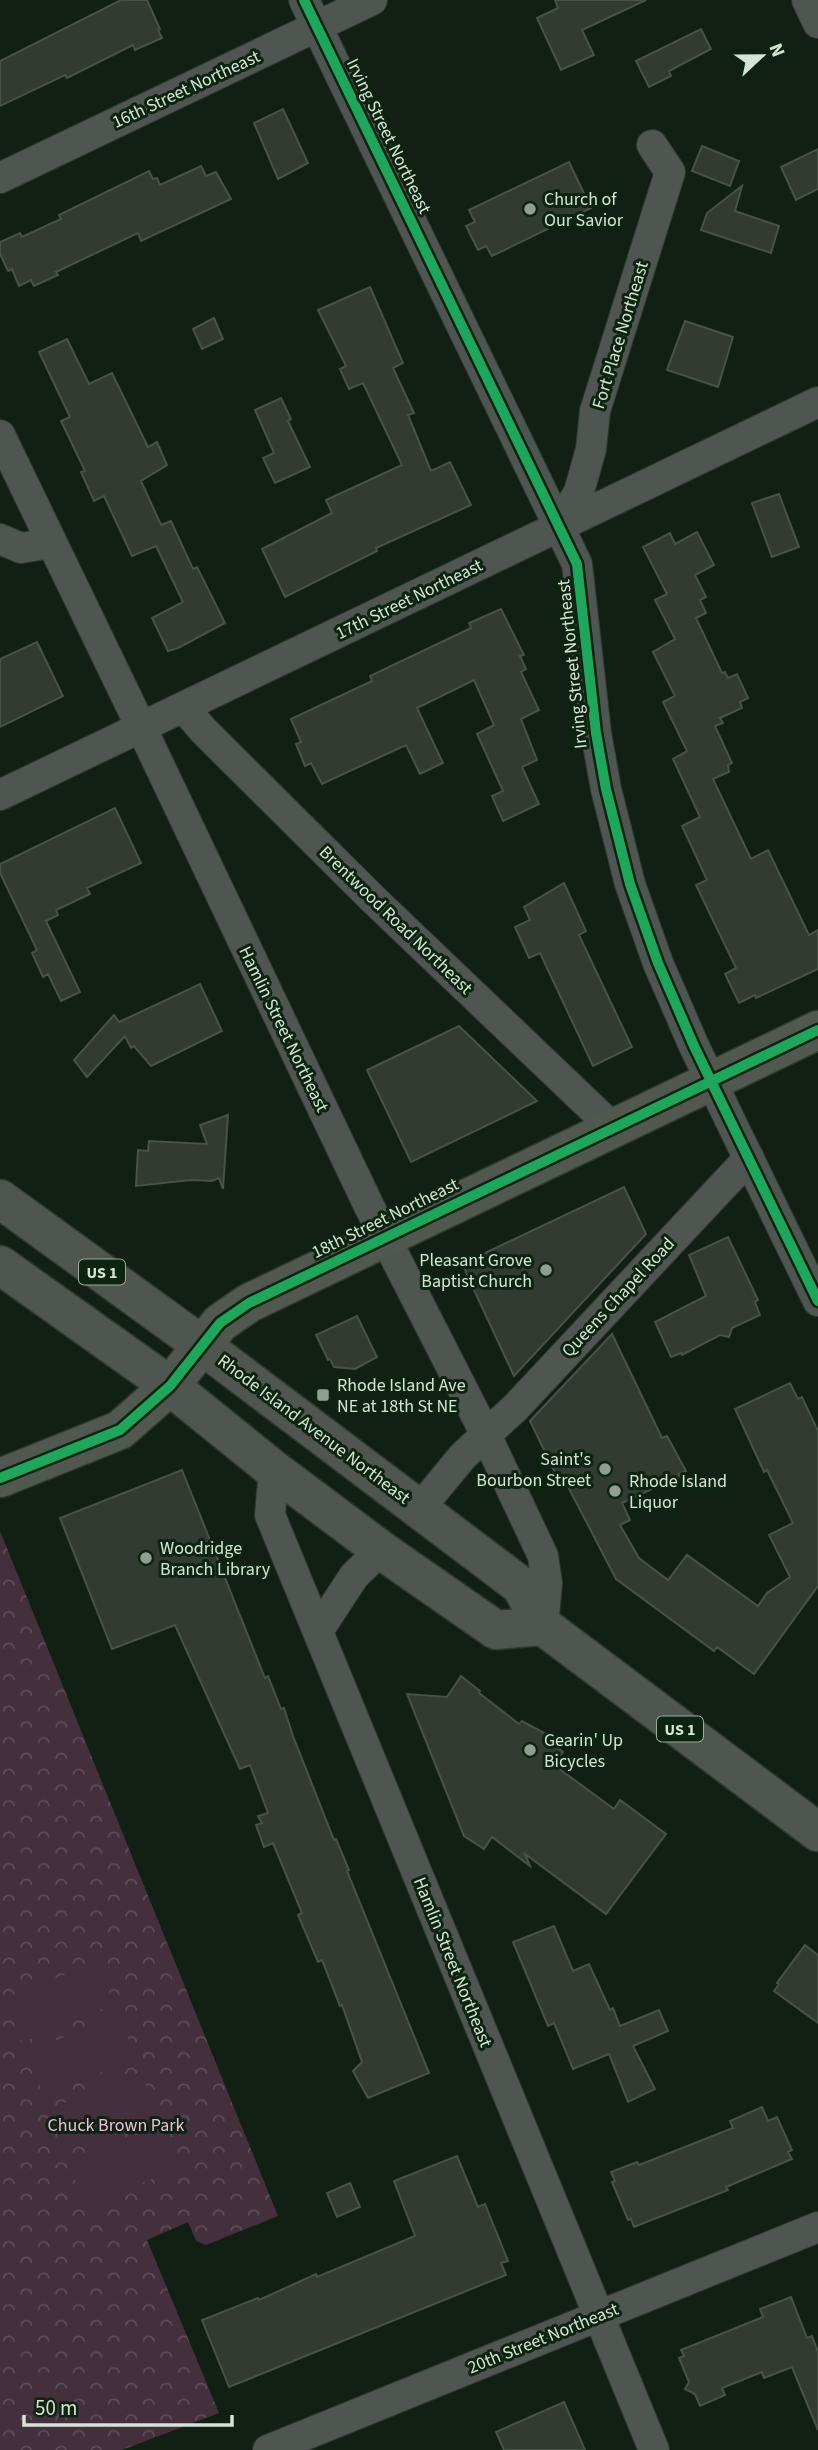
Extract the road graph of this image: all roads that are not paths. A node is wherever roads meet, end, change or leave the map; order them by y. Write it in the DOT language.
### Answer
graph roads {
  1 [pos="304,0"];
  2 [pos="372,0"];
  3 [pos="807,0"];
  4 [pos="818,23"];
  5 [pos="317,27"];
  6 [pos="652,145"];
  7 [pos="0,177"];
  8 [pos="818,402"];
  9 [pos="0,435"];
  10 [pos="558,527"];
  11 [pos="0,539"];
  12 [pos="51,543"];
  13 [pos="184,708"];
  14 [pos="142,729"];
  15 [pos="0,795"];
  16 [pos="818,1030"];
  17 [pos="711,1081"];
  18 [pos="613,1128"];
  19 [pos="749,1158"];
  20 [pos="0,1199"];
  21 [pos="383,1237"];
  22 [pos="0,1265"];
  23 [pos="818,1301"];
  24 [pos="203,1346"];
  25 [pos="170,1387"];
  26 [pos="486,1436"];
  27 [pos="274,1470"];
  28 [pos="0,1478"];
  29 [pos="419,1508"];
  30 [pos="381,1549"];
  31 [pos="543,1626"];
  32 [pos="318,1631"];
  33 [pos="818,1832"];
  34 [pos="818,2227"];
  35 [pos="599,2314"];
  36 [pos="268,2450"];
  37 [pos="654,2450"];
  1 -- 5 [label="street, Irving Street Northeast"];
  2 -- 5 [label="street, 16th Street Northeast"];
  3 -- 4 [label="street"];
  5 -- 7 [label="street, 16th Street Northeast"];
  5 -- 10 [label="street, Irving Street Northeast"];
  6 -- 10 [label="street, Fort Place Northeast"];
  8 -- 10 [label="street, 17th Street Northeast"];
  9 -- 12 [label="street, Hamlin Street Northeast"];
  10 -- 13 [label="street, 17th Street Northeast"];
  10 -- 17 [label="street, Irving Street Northeast"];
  11 -- 12 [label="street"];
  12 -- 14 [label="street, Hamlin Street Northeast"];
  13 -- 14 [label="street, 17th Street Northeast"];
  13 -- 18 [label="street, Brentwood Road Northeast"];
  14 -- 15 [label="street, 17th Street Northeast"];
  14 -- 21 [label="street, Hamlin Street Northeast"];
  16 -- 17 [label="main road, 18th Street Northeast"];
  17 -- 18 [label="main road, 18th Street Northeast"];
  17 -- 19 [label="street, Irving Street Northeast"];
  18 -- 21 [label="main road, 18th Street Northeast"];
  19 -- 23 [label="street, Irving Street Northeast"];
  19 -- 26 [label="street, Queens Chapel Road"];
  20 -- 24 [label="main road, Rhode Island Avenue Northeast / US 1"];
  21 -- 24 [label="main road, 18th Street Northeast"];
  21 -- 26 [label="street, Hamlin Street Northeast"];
  22 -- 25 [label="main road"];
  24 -- 25 [label="main road, 18th Street Northeast"];
  24 -- 29 [label="main road, Rhode Island Avenue Northeast / US 1"];
  25 -- 27 [label="main road"];
  25 -- 28 [label="main road, 18th Street Northeast"];
  26 -- 29 [label="street"];
  26 -- 31 [label="street, Hamlin Street Northeast"];
  27 -- 30 [label="main road"];
  27 -- 32 [label="street, Hamlin Street Northeast"];
  29 -- 31 [label="main road, Rhode Island Avenue Northeast / US 1"];
  30 -- 31 [label="main road"];
  30 -- 32 [label="street"];
  31 -- 33 [label="main road, Rhode Island Avenue Northeast / US 1"];
  32 -- 35 [label="street, Hamlin Street Northeast"];
  34 -- 35 [label="street, 20th Street Northeast"];
  35 -- 36 [label="street, 20th Street Northeast"];
  35 -- 37 [label="street, Hamlin Street Northeast"];
}
